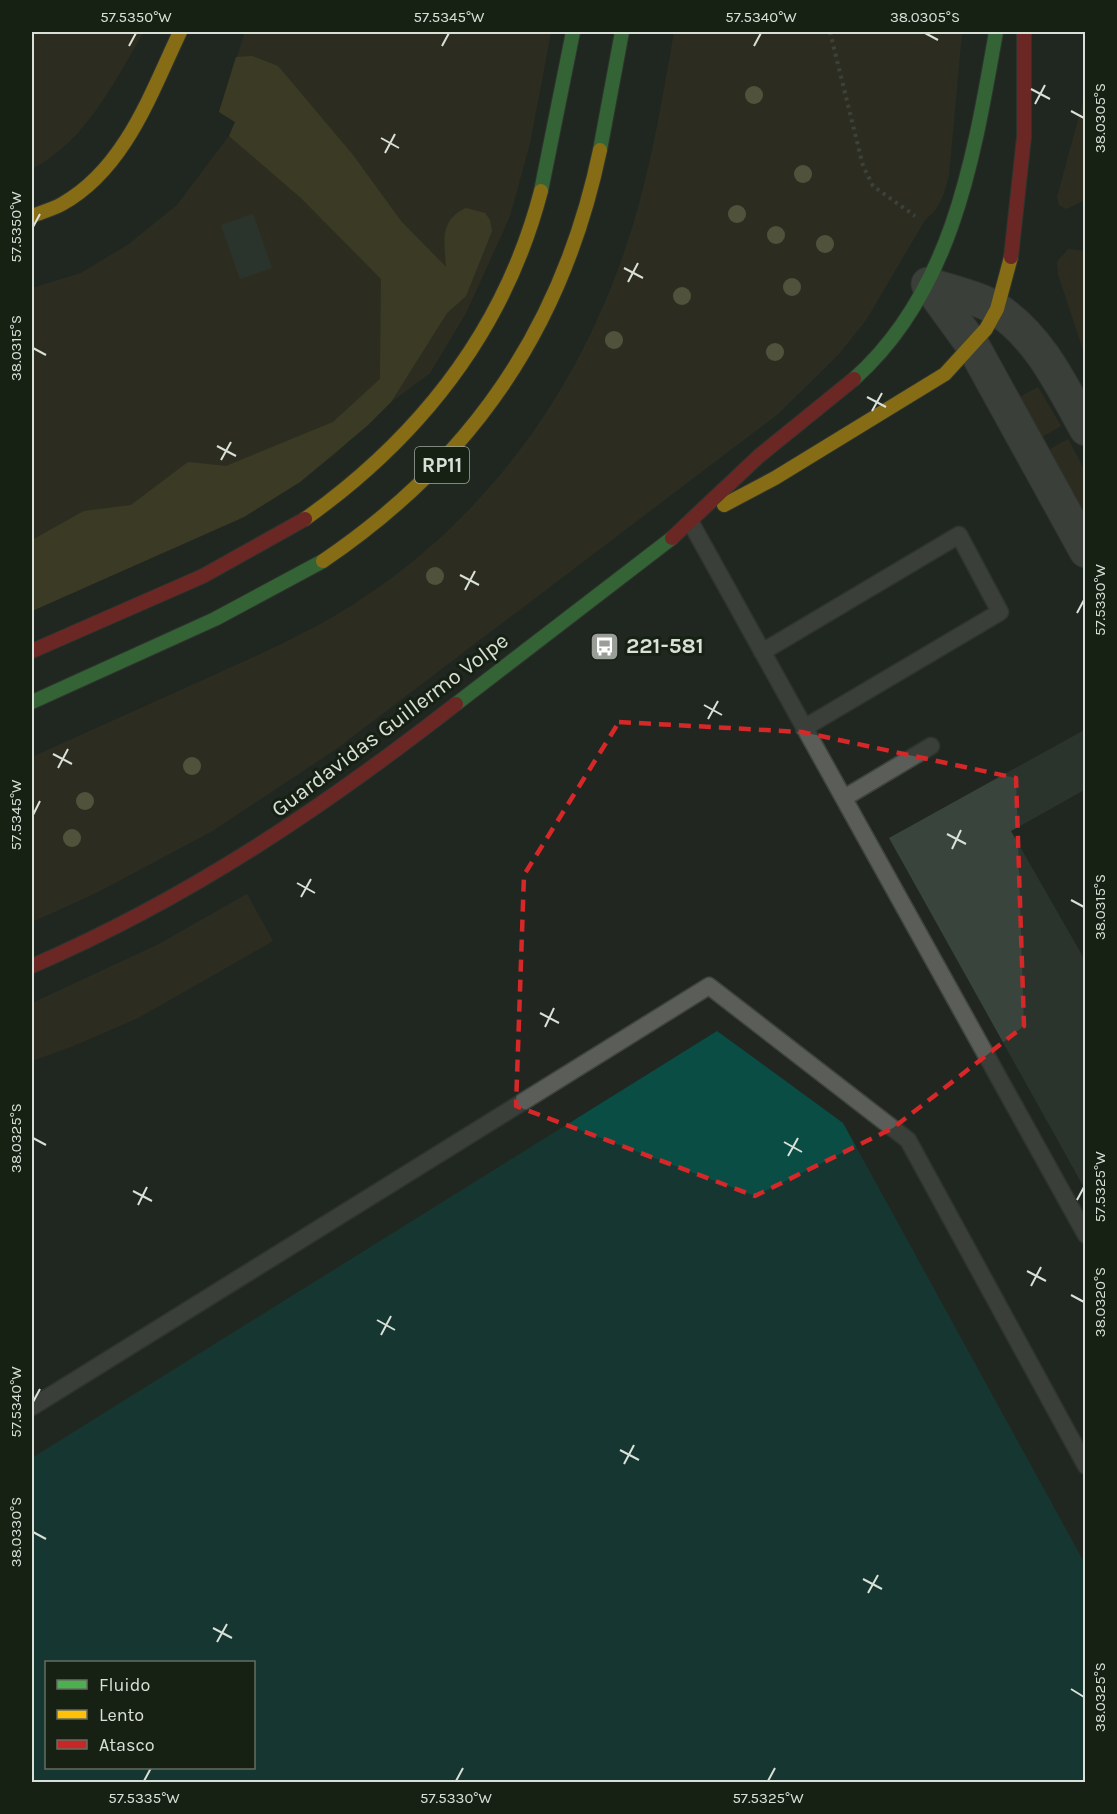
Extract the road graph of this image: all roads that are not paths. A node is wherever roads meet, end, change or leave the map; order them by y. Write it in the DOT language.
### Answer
graph roads {
  1 [pos="180,32"];
  2 [pos="573,32"];
  3 [pos="622,32"];
  4 [pos="996,32"];
  5 [pos="1024,32"];
  6 [pos="32,216"];
  7 [pos="928,284"];
  8 [pos="997,309"];
  9 [pos="973,346"];
  10 [pos="1086,429"];
  11 [pos="691,523"];
  12 [pos="1086,551"];
  13 [pos="32,651"];
  14 [pos="762,652"];
  15 [pos="32,702"];
  16 [pos="804,728"];
  17 [pos="931,746"];
  18 [pos="844,798"];
  19 [pos="32,966"];
  20 [pos="1086,1235"];
  21 [pos="32,1407"];
  22 [pos="1086,1466"];
  1 -- 6 [label="main road"];
  2 -- 13 [label="main road, RP11"];
  3 -- 15 [label="main road, RP11"];
  4 -- 7 [label="main road, Guardavidas Guillermo Volpe"];
  5 -- 8 [label="main road, Guardavidas Guillermo Volpe"];
  7 -- 8 [label="street"];
  7 -- 9 [label="street"];
  7 -- 11 [label="main road, Guardavidas Guillermo Volpe"];
  8 -- 9 [label="main road, Guardavidas Guillermo Volpe"];
  8 -- 10 [label="street"];
  9 -- 11 [label="main road, Guardavidas Guillermo Volpe"];
  9 -- 12 [label="street"];
  11 -- 14 [label="lane"];
  11 -- 19 [label="main road, Guardavidas Guillermo Volpe"];
  14 -- 16 [label="lane"];
  14 -- 16 [label="lane"];
  16 -- 18 [label="lane"];
  17 -- 18 [label="lane"];
  18 -- 20 [label="lane"];
  21 -- 22 [label="lane"];
}
